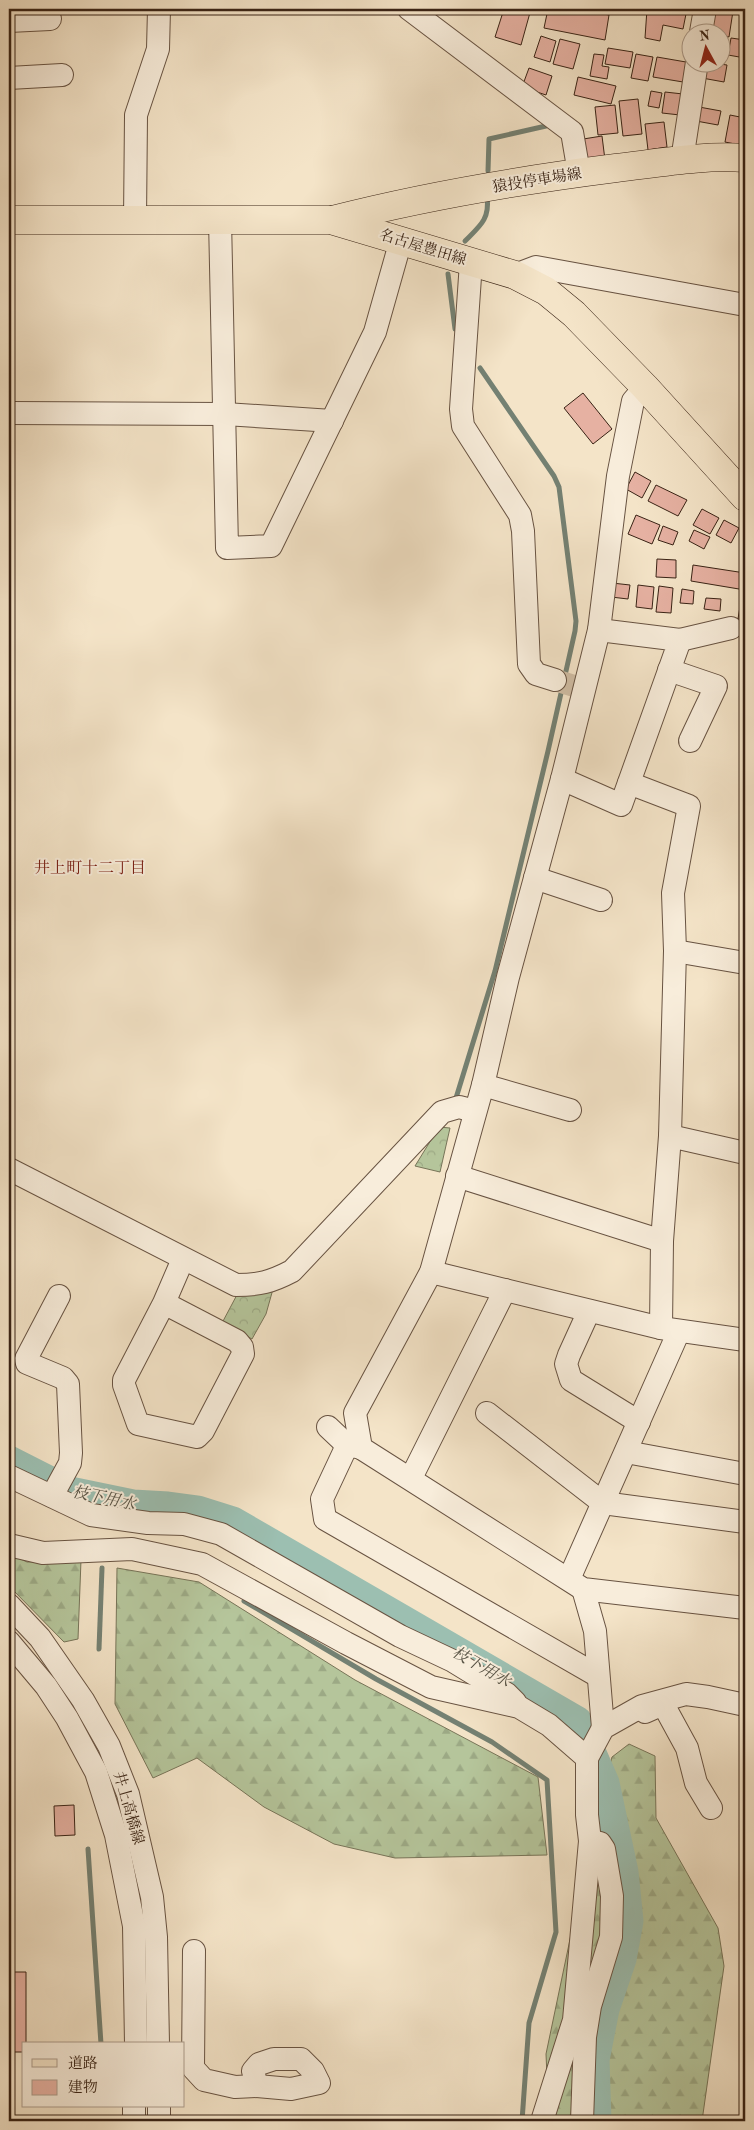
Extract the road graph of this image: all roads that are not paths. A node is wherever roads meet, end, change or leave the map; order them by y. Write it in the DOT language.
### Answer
graph roads {
  1 [pos="158,9"];
  2 [pos="408,9"];
  3 [pos="704,9"];
  4 [pos="50,19"];
  5 [pos="9,21"];
  6 [pos="702,22"];
  7 [pos="695,72"];
  8 [pos="62,75"];
  9 [pos="9,78"];
  10 [pos="745,158"];
  11 [pos="682,160"];
  12 [pos="579,173"];
  13 [pos="220,219"];
  14 [pos="9,220"];
  15 [pos="135,220"];
  16 [pos="331,220"];
  17 [pos="401,240"];
  18 [pos="471,262"];
  19 [pos="515,275"];
  20 [pos="745,305"];
  21 [pos="645,387"];
  22 [pos="9,413"];
  23 [pos="225,414"];
  24 [pos="332,421"];
  25 [pos="745,497"];
  26 [pos="731,628"];
  27 [pos="599,630"];
  28 [pos="680,640"];
  29 [pos="669,670"];
  30 [pos="571,685"];
  31 [pos="690,741"];
  32 [pos="562,779"];
  33 [pos="629,783"];
  34 [pos="535,878"];
  35 [pos="601,900"];
  36 [pos="675,951"];
  37 [pos="745,963"];
  38 [pos="483,1084"];
  39 [pos="475,1110"];
  40 [pos="570,1110"];
  41 [pos="670,1136"];
  42 [pos="745,1153"];
  43 [pos="9,1169"];
  44 [pos="457,1176"];
  45 [pos="662,1242"];
  46 [pos="183,1259"];
  47 [pos="431,1272"];
  48 [pos="506,1290"];
  49 [pos="59,1296"];
  50 [pos="164,1303"];
  51 [pos="589,1311"];
  52 [pos="670,1330"];
  53 [pos="745,1340"];
  54 [pos="487,1413"];
  55 [pos="639,1422"];
  56 [pos="328,1427"];
  57 [pos="354,1446"];
  58 [pos="626,1452"];
  59 [pos="745,1474"];
  60 [pos="9,1476"];
  61 [pos="411,1478"];
  62 [pos="56,1490"];
  63 [pos="603,1503"];
  64 [pos="745,1522"];
  65 [pos="9,1545"];
  66 [pos="576,1584"];
  67 [pos="9,1605"];
  68 [pos="745,1608"];
  69 [pos="9,1642"];
  70 [pos="598,1676"];
  71 [pos="745,1705"];
  72 [pos="642,1706"];
  73 [pos="519,1707"];
  74 [pos="603,1728"];
  75 [pos="587,1758"];
  76 [pos="711,1808"];
  77 [pos="590,1841"];
  78 [pos="194,1951"];
  79 [pos="136,2042"];
  80 [pos="158,2042"];
  81 [pos="257,2086"];
  82 [pos="134,2108"];
  83 [pos="158,2108"];
  84 [pos="134,2121"];
  85 [pos="159,2121"];
  86 [pos="542,2121"];
  87 [pos="582,2121"];
  1 -- 15 [label="street"];
  2 -- 12 [label="street"];
  3 -- 6 [label="street"];
  4 -- 5 [label="street"];
  7 -- 11 [label="street"];
  8 -- 9 [label="street"];
  10 -- 11 [label="main road, 猿投停車場線"];
  11 -- 12 [label="main road, 猿投停車場線"];
  12 -- 16 [label="main road, 猿投停車場線"];
  13 -- 15 [label="main road, 名古屋豊田線"];
  13 -- 16 [label="main road, 名古屋豊田線"];
  13 -- 23 [label="street"];
  14 -- 15 [label="main road, 名古屋豊田線"];
  16 -- 17 [label="main road, 名古屋豊田線"];
  17 -- 18 [label="main road, 名古屋豊田線"];
  17 -- 24 [label="street"];
  18 -- 19 [label="main road, 名古屋豊田線"];
  18 -- 30 [label="street"];
  19 -- 20 [label="street"];
  19 -- 21 [label="main road, 名古屋豊田線"];
  21 -- 25 [label="main road, 名古屋豊田線"];
  21 -- 27 [label="street"];
  22 -- 23 [label="street"];
  23 -- 24 [label="street"];
  23 -- 24 [label="street"];
  26 -- 28 [label="street"];
  27 -- 28 [label="street"];
  27 -- 30 [label="street"];
  28 -- 29 [label="street"];
  29 -- 31 [label="street"];
  29 -- 33 [label="street"];
  30 -- 32 [label="street"];
  32 -- 33 [label="street"];
  32 -- 34 [label="street"];
  33 -- 36 [label="street"];
  34 -- 35 [label="street"];
  34 -- 38 [label="street"];
  36 -- 37 [label="street"];
  36 -- 41 [label="street"];
  38 -- 39 [label="street"];
  38 -- 40 [label="street"];
  39 -- 44 [label="street"];
  39 -- 46 [label="street"];
  41 -- 42 [label="street"];
  41 -- 45 [label="street"];
  43 -- 46 [label="street"];
  44 -- 45 [label="street"];
  44 -- 47 [label="street"];
  45 -- 52 [label="street"];
  46 -- 50 [label="street"];
  47 -- 48 [label="street"];
  47 -- 57 [label="street"];
  48 -- 51 [label="street"];
  48 -- 61 [label="street"];
  49 -- 62 [label="street"];
  50 -- 50 [label="street"];
  51 -- 52 [label="street"];
  51 -- 55 [label="street"];
  52 -- 53 [label="street"];
  52 -- 55 [label="street"];
  54 -- 63 [label="street"];
  55 -- 58 [label="street"];
  56 -- 57 [label="street"];
  57 -- 61 [label="street"];
  57 -- 70 [label="street"];
  58 -- 59 [label="street"];
  58 -- 63 [label="street"];
  60 -- 62 [label="street"];
  61 -- 66 [label="street"];
  62 -- 73 [label="street"];
  63 -- 64 [label="street"];
  63 -- 66 [label="street"];
  65 -- 73 [label="street"];
  66 -- 68 [label="street"];
  66 -- 70 [label="street"];
  67 -- 80 [label="street, 井上高橋線"];
  69 -- 79 [label="street, 井上高橋線"];
  70 -- 74 [label="street"];
  71 -- 72 [label="street"];
  72 -- 74 [label="street"];
  72 -- 76 [label="street"];
  73 -- 75 [label="street"];
  74 -- 75 [label="street"];
  75 -- 77 [label="street"];
  77 -- 86 [label="street"];
  77 -- 87 [label="street"];
  78 -- 81 [label="street"];
  82 -- 84 [label="street"];
  83 -- 85 [label="street"];
}
